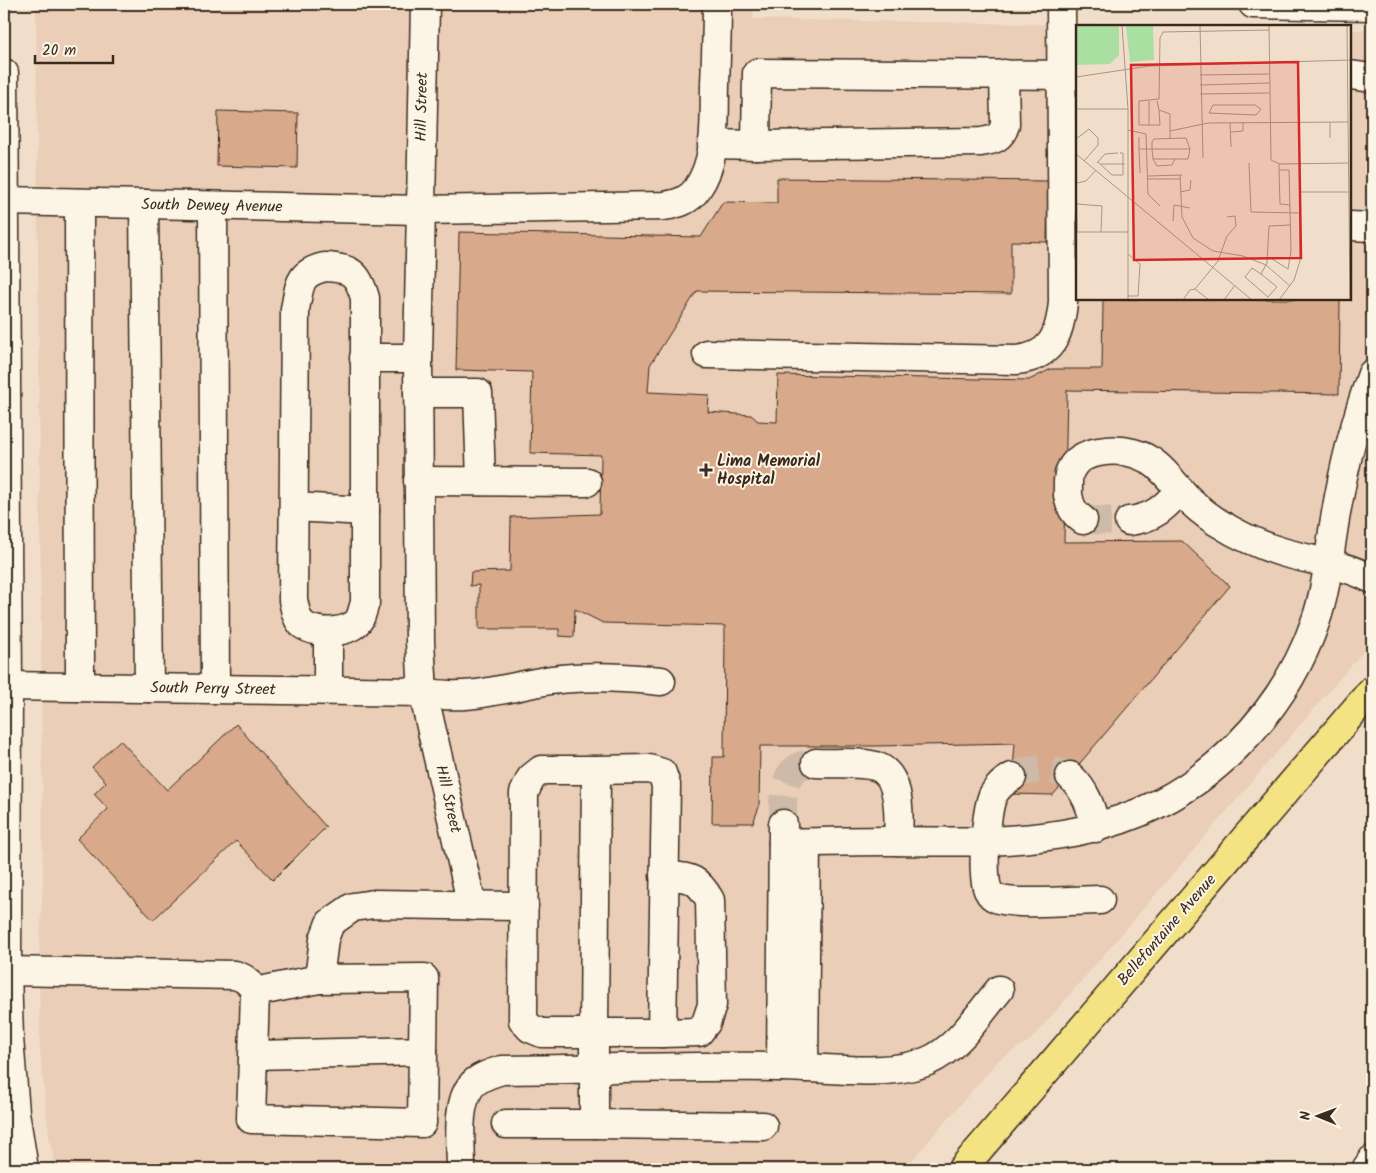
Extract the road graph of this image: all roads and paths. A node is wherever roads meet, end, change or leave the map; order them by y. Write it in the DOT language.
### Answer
graph roads {
  1 [pos="425,4"];
  2 [pos="717,4"];
  3 [pos="1061,4"];
  4 [pos="1253,4"];
  5 [pos="1372,6"];
  6 [pos="1329,15"];
  7 [pos="4,73"];
  8 [pos="1004,74"];
  9 [pos="1070,74"];
  10 [pos="1351,75"];
  11 [pos="1372,78"];
  12 [pos="712,144"];
  13 [pos="756,145"];
  14 [pos="5,202"];
  15 [pos="78,203"];
  16 [pos="144,204"];
  17 [pos="214,206"];
  18 [pos="420,210"];
  19 [pos="707,354"];
  20 [pos="364,358"];
  21 [pos="418,358"];
  22 [pos="1372,374"];
  23 [pos="418,393"];
  24 [pos="418,481"];
  25 [pos="481,481"];
  26 [pos="587,482"];
  27 [pos="1180,490"];
  28 [pos="294,507"];
  29 [pos="365,510"];
  30 [pos="1083,520"];
  31 [pos="1129,521"];
  32 [pos="1328,562"];
  33 [pos="1372,579"];
  34 [pos="328,632"];
  35 [pos="661,680"];
  36 [pos="6,686"];
  37 [pos="80,687"];
  38 [pos="149,688"];
  39 [pos="215,689"];
  40 [pos="328,690"];
  41 [pos="1372,690"];
  42 [pos="423,692"];
  43 [pos="816,763"];
  44 [pos="596,770"];
  45 [pos="1070,776"];
  46 [pos="1012,777"];
  47 [pos="1096,828"];
  48 [pos="898,841"];
  49 [pos="986,842"];
  50 [pos="664,875"];
  51 [pos="1100,900"];
  52 [pos="472,906"];
  53 [pos="524,906"];
  54 [pos="5,971"];
  55 [pos="319,979"];
  56 [pos="999,990"];
  57 [pos="255,992"];
  58 [pos="662,1033"];
  59 [pos="594,1034"];
  60 [pos="423,1051"];
  61 [pos="254,1055"];
  62 [pos="792,1067"];
  63 [pos="594,1069"];
  64 [pos="506,1124"];
  65 [pos="594,1124"];
  66 [pos="763,1126"];
  67 [pos="1372,1160"];
  68 [pos="24,1169"];
  69 [pos="461,1169"];
  70 [pos="962,1169"];
  71 [pos="1366,1169"];
  1 -- 18 [label="street, Hill Street"];
  2 -- 12 [label="street, South Dewey Avenue"];
  3 -- 9 [label="street"];
  4 -- 6 [label="street"];
  5 -- 6 [label="street"];
  7 -- 14 [label="street"];
  8 -- 9 [label="street"];
  8 -- 13 [label="street"];
  8 -- 13 [label="street"];
  9 -- 19 [label="street"];
  10 -- 11 [label="street"];
  12 -- 13 [label="street"];
  12 -- 18 [label="street, South Dewey Avenue"];
  14 -- 15 [label="street, South Dewey Avenue"];
  14 -- 36 [label="street"];
  15 -- 16 [label="street, South Dewey Avenue"];
  15 -- 37 [label="street"];
  16 -- 17 [label="street, South Dewey Avenue"];
  16 -- 38 [label="street"];
  17 -- 18 [label="street, South Dewey Avenue"];
  17 -- 39 [label="street"];
  18 -- 21 [label="street, Hill Street"];
  20 -- 21 [label="street"];
  20 -- 28 [label="street"];
  20 -- 29 [label="street"];
  21 -- 23 [label="street, Hill Street"];
  22 -- 32 [label="street"];
  23 -- 24 [label="street, Hill Street"];
  23 -- 25 [label="street"];
  24 -- 25 [label="street"];
  24 -- 42 [label="street, Hill Street"];
  25 -- 26 [label="street"];
  27 -- 30 [label="street"];
  27 -- 31 [label="street"];
  27 -- 32 [label="street"];
  28 -- 29 [label="street"];
  28 -- 34 [label="street"];
  29 -- 34 [label="street"];
  32 -- 33 [label="street"];
  32 -- 47 [label="street"];
  34 -- 40 [label="street"];
  35 -- 42 [label="street, South Perry Street"];
  36 -- 37 [label="street, South Perry Street"];
  36 -- 54 [label="street"];
  37 -- 38 [label="street, South Perry Street"];
  38 -- 39 [label="street, South Perry Street"];
  39 -- 40 [label="street, South Perry Street"];
  40 -- 42 [label="street, South Perry Street"];
  41 -- 70 [label="main road, Bellefontaine Avenue"];
  42 -- 52 [label="street, Hill Street"];
  43 -- 48 [label="street"];
  44 -- 50 [label="street"];
  44 -- 53 [label="street"];
  44 -- 59 [label="street"];
  45 -- 47 [label="street"];
  46 -- 49 [label="street"];
  47 -- 49 [label="street"];
  48 -- 49 [label="street"];
  48 -- 62 [label="street"];
  49 -- 51 [label="street"];
  50 -- 58 [label="street"];
  50 -- 58 [label="street"];
  52 -- 53 [label="street"];
  52 -- 55 [label="street"];
  53 -- 59 [label="street"];
  54 -- 57 [label="street"];
  54 -- 68 [label="street"];
  55 -- 57 [label="street"];
  55 -- 60 [label="street"];
  56 -- 62 [label="street"];
  57 -- 61 [label="street"];
  58 -- 59 [label="street"];
  59 -- 63 [label="street"];
  60 -- 61 [label="street"];
  60 -- 61 [label="street"];
  62 -- 63 [label="street"];
  63 -- 65 [label="street"];
  63 -- 69 [label="street"];
  64 -- 65 [label="street"];
  65 -- 66 [label="street"];
  67 -- 71 [label="street"];
}
